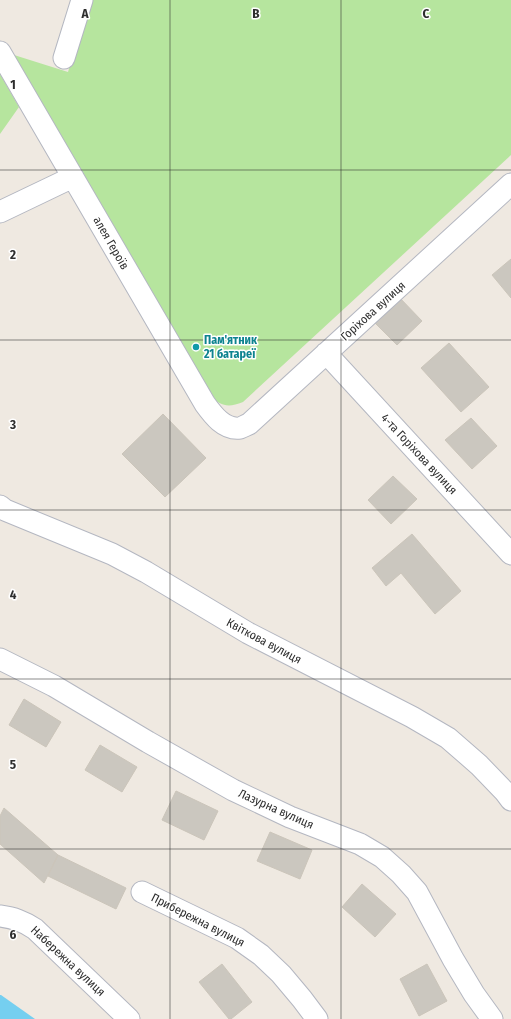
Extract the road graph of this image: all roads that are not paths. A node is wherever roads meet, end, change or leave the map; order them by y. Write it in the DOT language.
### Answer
graph roads {
  1 [pos="82,0"];
  2 [pos="0,52"];
  3 [pos="64,58"];
  4 [pos="73,177"];
  5 [pos="508,194"];
  6 [pos="0,212"];
  7 [pos="326,353"];
  8 [pos="231,427"];
  9 [pos="0,506"];
  10 [pos="511,554"];
  11 [pos="0,659"];
  12 [pos="511,800"];
  13 [pos="142,892"];
  14 [pos="0,916"];
  15 [pos="129,1019"];
  16 [pos="317,1019"];
  17 [pos="492,1019"];
  1 -- 3 [label="street"];
  2 -- 4 [label="street, алея Героїв"];
  4 -- 6 [label="street"];
  4 -- 8 [label="street, алея Героїв"];
  5 -- 7 [label="street, Горіхова вулиця"];
  7 -- 8 [label="street, Горіхова вулиця"];
  7 -- 10 [label="street, 4-та Горіхова вулиця"];
  9 -- 12 [label="street, Квіткова вулиця"];
  11 -- 17 [label="street, Лазурна вулиця"];
  13 -- 16 [label="street, Прибережна вулиця"];
  14 -- 15 [label="street, Набережна вулиця"];
}
